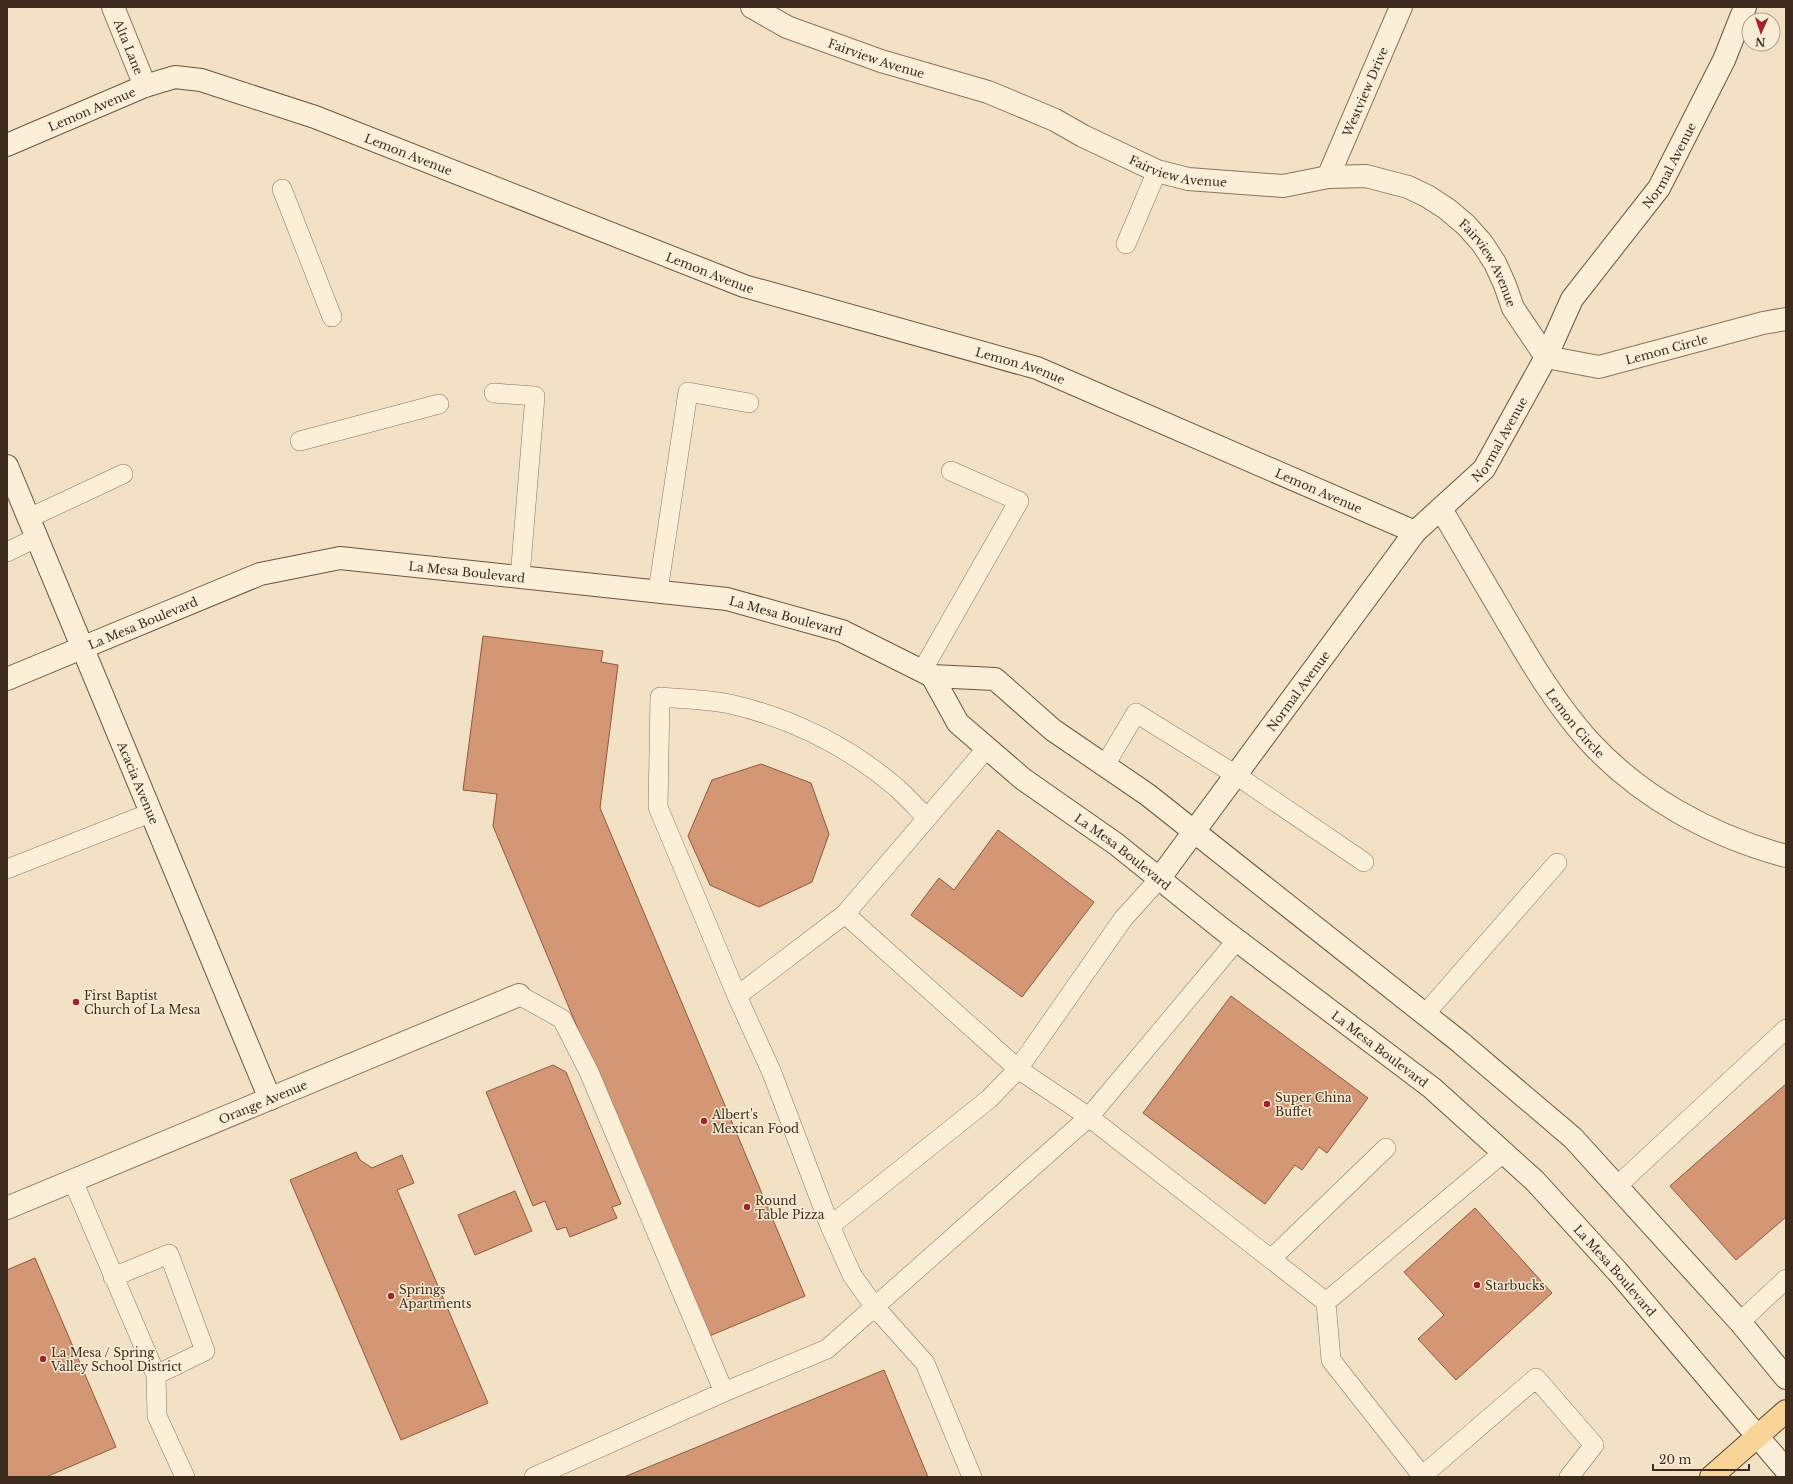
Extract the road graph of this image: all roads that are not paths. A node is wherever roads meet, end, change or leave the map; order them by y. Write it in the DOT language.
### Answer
graph roads {
  1 [pos="113,7"];
  2 [pos="752,7"];
  3 [pos="1401,7"];
  4 [pos="1745,7"];
  5 [pos="145,86"];
  6 [pos="7,145"];
  7 [pos="1157,171"];
  8 [pos="1328,177"];
  9 [pos="282,189"];
  10 [pos="1126,244"];
  11 [pos="332,317"];
  12 [pos="1786,319"];
  13 [pos="1546,357"];
  14 [pos="494,393"];
  15 [pos="749,403"];
  16 [pos="439,404"];
  17 [pos="300,441"];
  18 [pos="7,466"];
  19 [pos="951,471"];
  20 [pos="123,474"];
  21 [pos="1441,508"];
  22 [pos="28,518"];
  23 [pos="1415,532"];
  24 [pos="36,538"];
  25 [pos="7,552"];
  26 [pos="520,577"];
  27 [pos="658,591"];
  28 [pos="81,648"];
  29 [pos="927,674"];
  30 [pos="7,679"];
  31 [pos="987,748"];
  32 [pos="1105,765"];
  33 [pos="1236,776"];
  34 [pos="150,813"];
  35 [pos="927,818"];
  36 [pos="1194,832"];
  37 [pos="1786,856"];
  38 [pos="1364,862"];
  39 [pos="1557,863"];
  40 [pos="7,869"];
  41 [pos="1159,879"];
  42 [pos="845,914"];
  43 [pos="1236,940"];
  44 [pos="518,995"];
  45 [pos="737,996"];
  46 [pos="1425,1014"];
  47 [pos="1786,1029"];
  48 [pos="1018,1069"];
  49 [pos="270,1099"];
  50 [pos="1090,1117"];
  51 [pos="1386,1148"];
  52 [pos="1504,1152"];
  53 [pos="73,1181"];
  54 [pos="1617,1186"];
  55 [pos="7,1208"];
  56 [pos="830,1226"];
  57 [pos="1271,1259"];
  58 [pos="113,1277"];
  59 [pos="1786,1279"];
  60 [pos="1326,1302"];
  61 [pos="874,1306"];
  62 [pos="1740,1322"];
  63 [pos="156,1375"];
  64 [pos="1786,1378"];
  65 [pos="724,1392"];
  66 [pos="1786,1411"];
  67 [pos="1757,1436"];
  68 [pos="1786,1470"];
  69 [pos="185,1477"];
  70 [pos="534,1477"];
  71 [pos="972,1477"];
  72 [pos="1422,1477"];
  73 [pos="1569,1477"];
  74 [pos="1711,1477"];
  1 -- 5 [label="street, Alta Lane"];
  2 -- 7 [label="street, Fairview Avenue"];
  3 -- 8 [label="street, Westview Drive"];
  4 -- 13 [label="street, Normal Avenue"];
  5 -- 6 [label="street, Lemon Avenue"];
  5 -- 23 [label="street, Lemon Avenue"];
  7 -- 8 [label="street, Fairview Avenue"];
  7 -- 10 [label="lane"];
  8 -- 13 [label="street, Fairview Avenue"];
  9 -- 11 [label="lane"];
  12 -- 13 [label="street, Lemon Circle"];
  13 -- 21 [label="street, Normal Avenue"];
  14 -- 26 [label="lane"];
  15 -- 27 [label="lane"];
  16 -- 17 [label="lane"];
  18 -- 22 [label="street, Acacia Avenue"];
  19 -- 29 [label="lane"];
  20 -- 22 [label="lane"];
  21 -- 23 [label="street, Normal Avenue"];
  21 -- 37 [label="street, Lemon Circle"];
  22 -- 24 [label="street, Acacia Avenue"];
  23 -- 33 [label="street, Normal Avenue"];
  24 -- 25 [label="lane"];
  24 -- 28 [label="street, Acacia Avenue"];
  26 -- 27 [label="street, La Mesa Boulevard"];
  26 -- 28 [label="street, La Mesa Boulevard"];
  27 -- 29 [label="street, La Mesa Boulevard"];
  28 -- 30 [label="street, La Mesa Boulevard"];
  28 -- 34 [label="street, Acacia Avenue"];
  29 -- 31 [label="street, La Mesa Boulevard"];
  29 -- 32 [label="street, La Mesa Boulevard"];
  31 -- 35 [label="lane"];
  31 -- 41 [label="street, La Mesa Boulevard"];
  32 -- 33 [label="lane"];
  32 -- 36 [label="street, La Mesa Boulevard"];
  33 -- 36 [label="street, Normal Avenue"];
  33 -- 38 [label="lane"];
  34 -- 40 [label="lane"];
  34 -- 49 [label="street, Acacia Avenue"];
  35 -- 42 [label="lane"];
  35 -- 45 [label="lane"];
  36 -- 41 [label="street, Normal Avenue"];
  36 -- 46 [label="street, La Mesa Boulevard"];
  39 -- 46 [label="lane"];
  41 -- 43 [label="street, La Mesa Boulevard"];
  41 -- 48 [label="lane"];
  42 -- 45 [label="lane"];
  42 -- 48 [label="lane"];
  43 -- 50 [label="lane"];
  43 -- 52 [label="street, La Mesa Boulevard"];
  44 -- 49 [label="street, Orange Avenue"];
  44 -- 65 [label="lane"];
  45 -- 56 [label="lane"];
  46 -- 54 [label="street, La Mesa Boulevard"];
  47 -- 54 [label="lane"];
  48 -- 50 [label="lane"];
  48 -- 56 [label="lane"];
  49 -- 53 [label="street, Orange Avenue"];
  50 -- 57 [label="lane"];
  50 -- 61 [label="lane"];
  51 -- 57 [label="lane"];
  52 -- 60 [label="lane"];
  52 -- 67 [label="street, La Mesa Boulevard"];
  53 -- 55 [label="street, Orange Avenue"];
  53 -- 58 [label="lane"];
  54 -- 62 [label="street, La Mesa Boulevard"];
  56 -- 61 [label="lane"];
  57 -- 60 [label="lane"];
  58 -- 63 [label="lane"];
  58 -- 63 [label="lane"];
  59 -- 62 [label="lane"];
  60 -- 72 [label="lane"];
  61 -- 65 [label="lane"];
  61 -- 71 [label="lane"];
  62 -- 64 [label="street, La Mesa Boulevard"];
  63 -- 69 [label="lane"];
  65 -- 70 [label="lane"];
  66 -- 67 [label="main road"];
  67 -- 68 [label="street, La Mesa Boulevard"];
  67 -- 74 [label="main road"];
  72 -- 73 [label="lane"];
}
